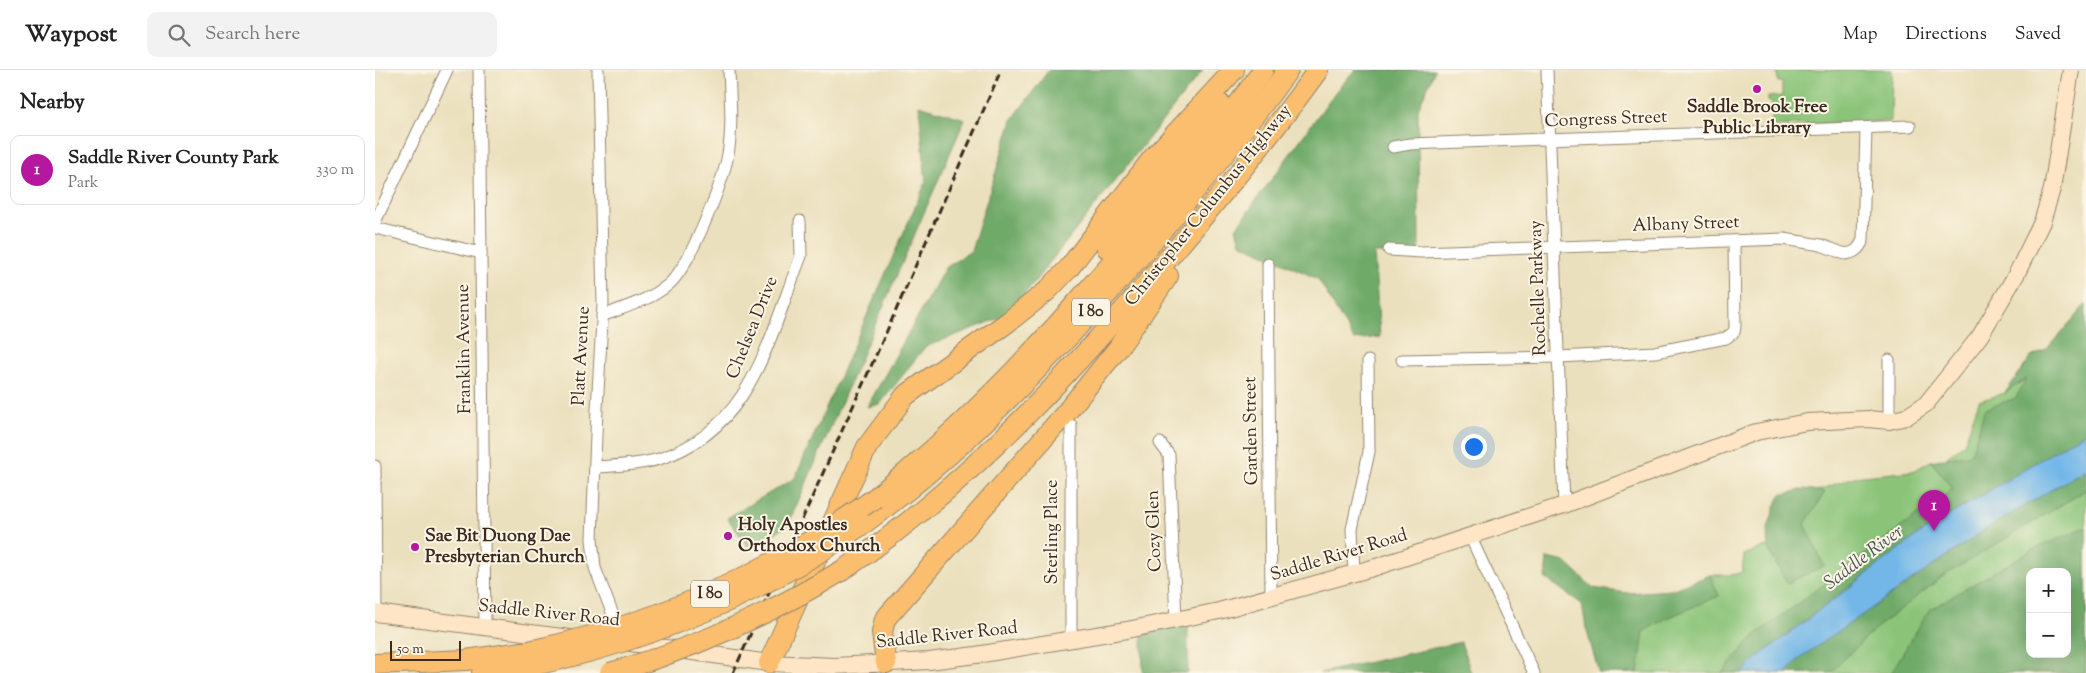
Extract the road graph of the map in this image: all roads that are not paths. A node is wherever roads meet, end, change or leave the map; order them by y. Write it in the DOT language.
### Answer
graph roads {
  1 [pos="447,70"];
  2 [pos="479,70"];
  3 [pos="598,70"];
  4 [pos="729,70"];
  5 [pos="1234,70"];
  6 [pos="1244,70"];
  7 [pos="1263,70"];
  8 [pos="1288,70"];
  9 [pos="1318,70"];
  10 [pos="1547,70"];
  11 [pos="2071,70"];
  12 [pos="1910,126"];
  13 [pos="1865,128"];
  14 [pos="1551,139"];
  15 [pos="1393,147"];
  16 [pos="1225,190"];
  17 [pos="800,220"];
  18 [pos="375,222"];
  19 [pos="375,228"];
  20 [pos="1734,241"];
  21 [pos="1555,247"];
  22 [pos="1389,250"];
  23 [pos="481,253"];
  24 [pos="1268,264"];
  25 [pos="603,316"];
  26 [pos="1559,357"];
  27 [pos="1401,360"];
  28 [pos="1889,360"];
  29 [pos="1368,361"];
  30 [pos="984,402"];
  31 [pos="1889,421"];
  32 [pos="1071,425"];
  33 [pos="1160,443"];
  34 [pos="375,466"];
  35 [pos="595,468"];
  36 [pos="1564,505"];
  37 [pos="1470,536"];
  38 [pos="1354,573"];
  39 [pos="1271,598"];
  40 [pos="376,614"];
  41 [pos="1176,621"];
  42 [pos="485,628"];
  43 [pos="1071,640"];
  44 [pos="617,641"];
  45 [pos="529,658"];
  46 [pos="375,664"];
  47 [pos="886,664"];
  48 [pos="767,668"];
  49 [pos="482,673"];
  50 [pos="610,673"];
  51 [pos="1534,673"];
  1 -- 18 [label="street"];
  2 -- 23 [label="street, Franklin Avenue"];
  3 -- 25 [label="street, Platt Avenue"];
  4 -- 25 [label="street"];
  5 -- 48 [label="highway"];
  6 -- 30 [label="highway"];
  7 -- 30 [label="highway, Christopher Columbus Highway / I 80"];
  8 -- 45 [label="highway, Christopher Columbus Highway / I 80, bridge"];
  9 -- 16 [label="highway, Christopher Columbus Highway / I 80"];
  10 -- 14 [label="street, Rochelle Parkway"];
  11 -- 31 [label="street, Saddle River Road"];
  12 -- 13 [label="street, Congress Street"];
  13 -- 14 [label="street, Congress Street"];
  13 -- 20 [label="street, Albany Street"];
  14 -- 15 [label="street, Congress Street"];
  14 -- 21 [label="street, Rochelle Parkway"];
  16 -- 47 [label="highway"];
  16 -- 50 [label="highway, Christopher Columbus Highway / I 80, bridge"];
  17 -- 35 [label="street, Chelsea Drive"];
  19 -- 23 [label="street"];
  20 -- 21 [label="street, Albany Street"];
  20 -- 26 [label="street"];
  21 -- 22 [label="street, Albany Street"];
  21 -- 26 [label="street, Rochelle Parkway"];
  23 -- 42 [label="street, Franklin Avenue"];
  24 -- 39 [label="street, Garden Street"];
  25 -- 35 [label="street, Platt Avenue"];
  26 -- 27 [label="street"];
  26 -- 36 [label="street, Rochelle Parkway"];
  28 -- 31 [label="street"];
  29 -- 38 [label="street"];
  30 -- 45 [label="highway, Christopher Columbus Highway / I 80, bridge"];
  31 -- 36 [label="street, Saddle River Road"];
  32 -- 43 [label="street, Sterling Place"];
  33 -- 41 [label="street, Cozy Glen"];
  34 -- 40 [label="street"];
  35 -- 44 [label="street, Platt Avenue"];
  36 -- 37 [label="street, Saddle River Road"];
  37 -- 38 [label="street, Saddle River Road"];
  37 -- 51 [label="street"];
  38 -- 39 [label="street, Saddle River Road"];
  39 -- 41 [label="street, Saddle River Road"];
  40 -- 42 [label="street, Saddle River Road"];
  41 -- 43 [label="street, Saddle River Road"];
  42 -- 44 [label="street, Saddle River Road"];
  43 -- 47 [label="street, Saddle River Road"];
  44 -- 48 [label="street, Saddle River Road"];
  45 -- 46 [label="highway, Christopher Columbus Highway / I 80"];
  45 -- 49 [label="highway, Christopher Columbus Highway / I 80"];
  47 -- 48 [label="street, Saddle River Road"];
}
